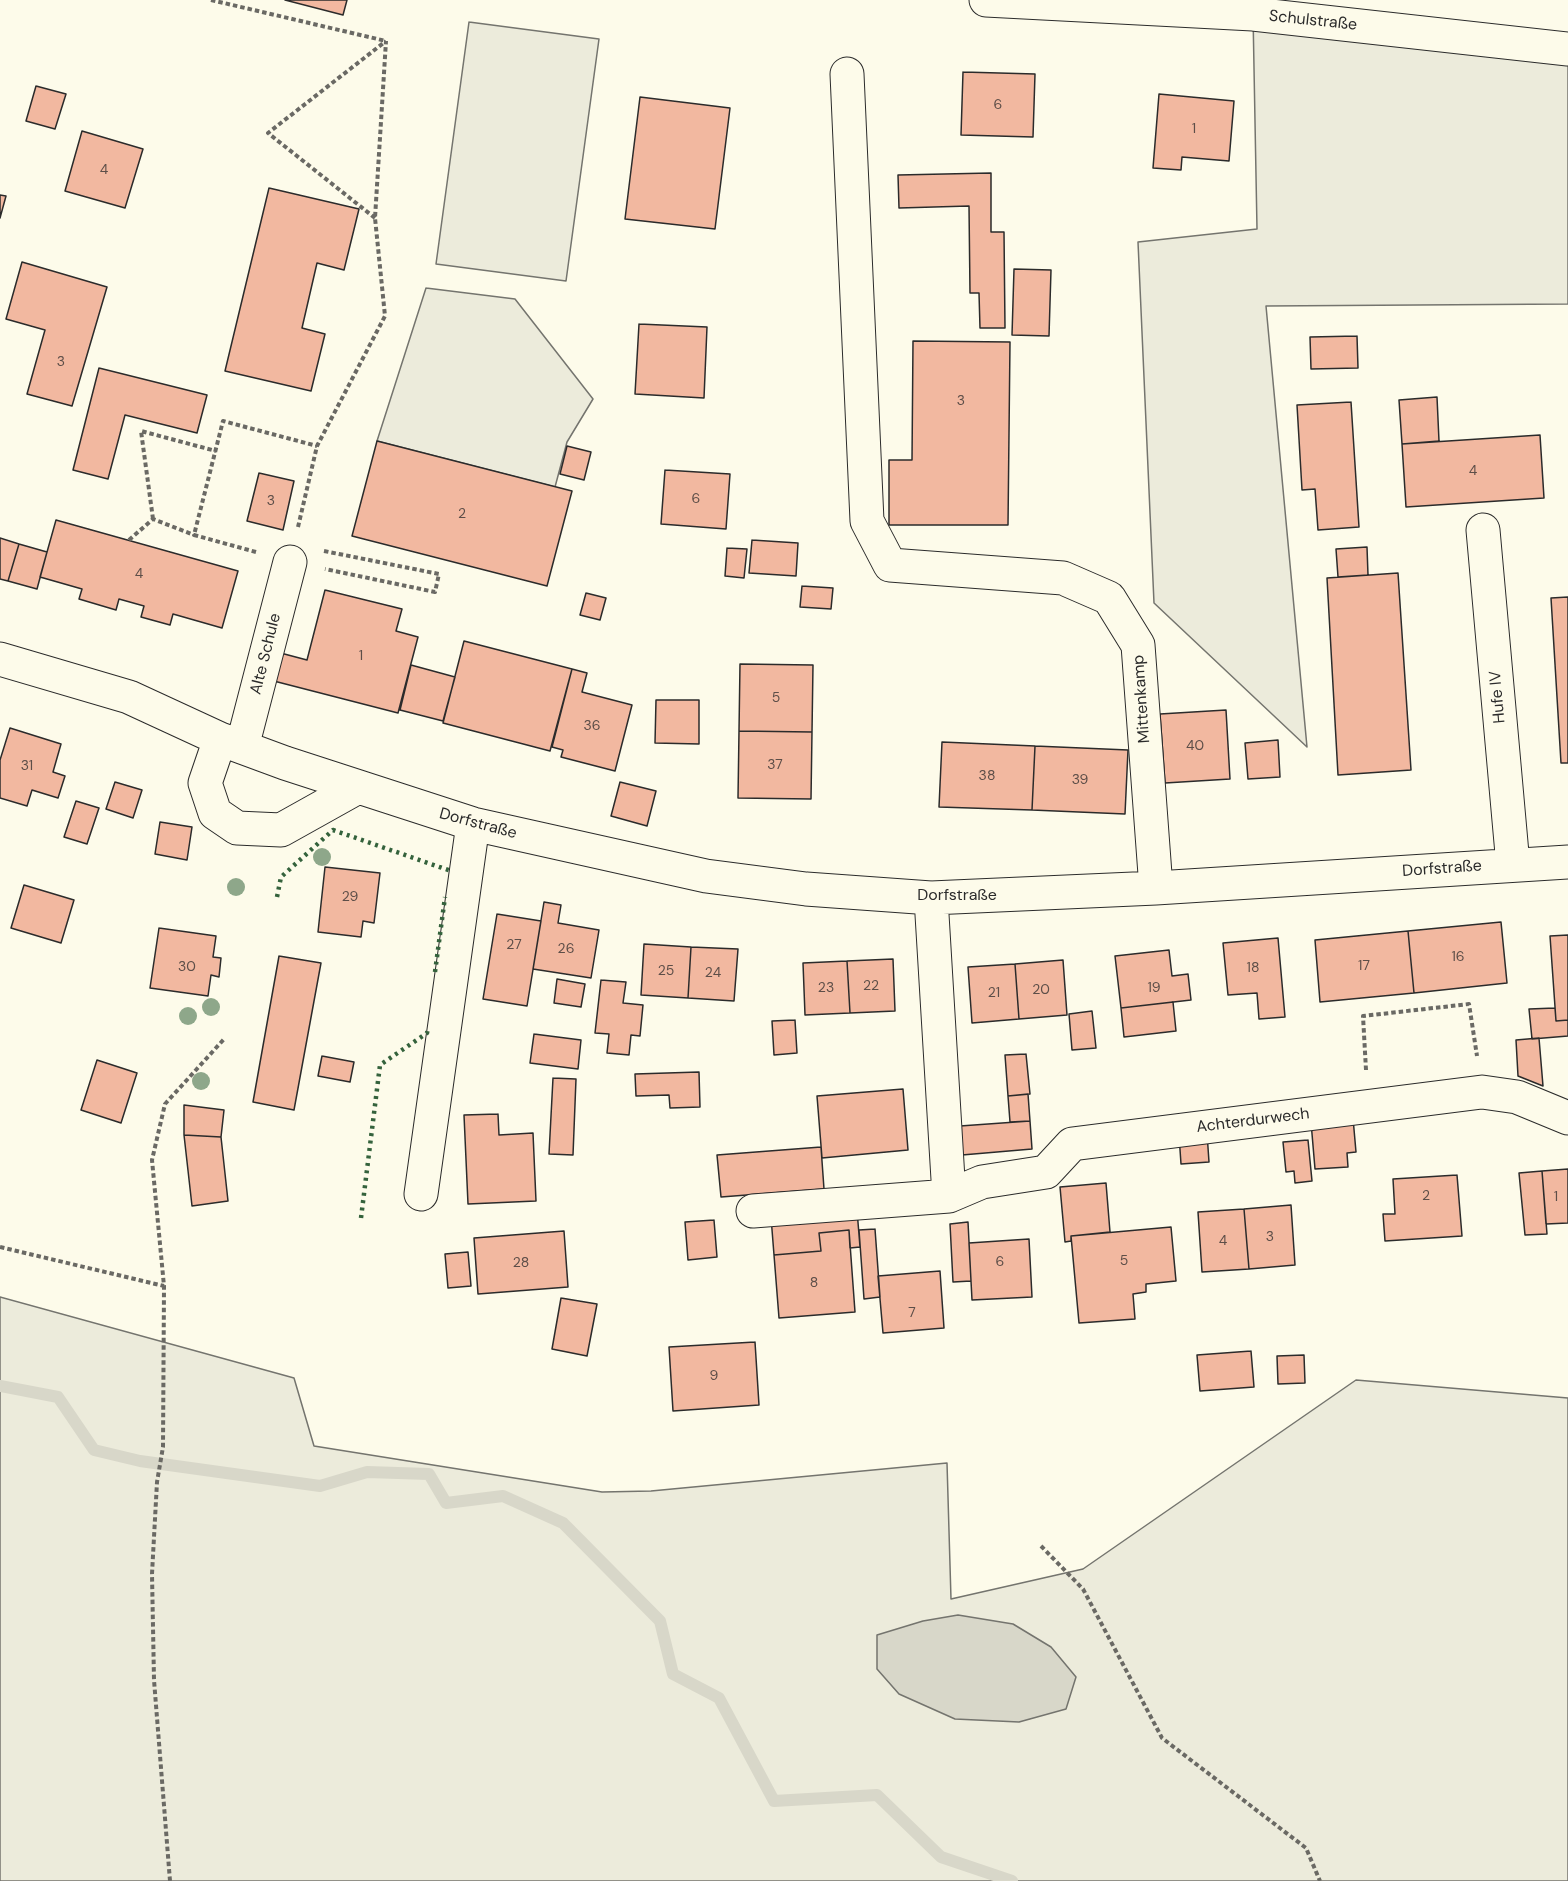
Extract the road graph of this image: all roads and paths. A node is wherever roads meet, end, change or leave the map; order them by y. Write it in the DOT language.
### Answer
graph roads {
  1 [pos="211,0"];
  2 [pos="986,0"];
  3 [pos="386,41"];
  4 [pos="1568,49"];
  5 [pos="847,74"];
  6 [pos="375,218"];
  7 [pos="317,446"];
  8 [pos="216,451"];
  9 [pos="153,519"];
  10 [pos="1483,530"];
  11 [pos="194,535"];
  12 [pos="129,540"];
  13 [pos="292,553"];
  14 [pos="0,659"];
  15 [pos="231,743"];
  16 [pos="358,788"];
  17 [pos="473,824"];
  18 [pos="1568,862"];
  19 [pos="1513,865"];
  20 [pos="1156,888"];
  21 [pos="931,897"];
  22 [pos="225,1038"];
  23 [pos="1482,1092"];
  24 [pos="1368,1107"];
  25 [pos="1568,1118"];
  26 [pos="421,1194"];
  27 [pos="949,1197"];
  28 [pos="753,1210"];
  29 [pos="0,1247"];
  30 [pos="164,1286"];
  31 [pos="1041,1546"];
  32 [pos="170,1881"];
  33 [pos="1320,1881"];
  1 -- 3 [label="path"];
  2 -- 4 [label="street, Schulstraße"];
  3 -- 6 [label="path"];
  3 -- 6 [label="path"];
  5 -- 20 [label="street, Mittenkamp"];
  6 -- 7 [label="path"];
  7 -- 8 [label="path"];
  7 -- 13 [label="path"];
  8 -- 9 [label="path"];
  8 -- 11 [label="path"];
  9 -- 11 [label="path"];
  9 -- 12 [label="path"];
  10 -- 19 [label="street, Hufe IV"];
  11 -- 13 [label="path"];
  13 -- 13 [label="path"];
  13 -- 15 [label="street, Alte Schule"];
  14 -- 15 [label="street, Dorfstraße"];
  15 -- 16 [label="street, Dorfstraße"];
  15 -- 16 [label="street"];
  16 -- 17 [label="street, Dorfstraße"];
  17 -- 21 [label="street, Dorfstraße"];
  17 -- 26 [label="street"];
  18 -- 19 [label="street, Dorfstraße"];
  19 -- 20 [label="street, Dorfstraße"];
  20 -- 21 [label="street, Dorfstraße"];
  21 -- 27 [label="street"];
  22 -- 30 [label="path"];
  23 -- 24 [label="street, Achterdurwech"];
  23 -- 24 [label="path"];
  23 -- 25 [label="street, Achterdurwech"];
  24 -- 27 [label="street, Achterdurwech"];
  27 -- 28 [label="street, Achterdurwech"];
  29 -- 30 [label="path"];
  30 -- 32 [label="path"];
  31 -- 33 [label="path"];
}
